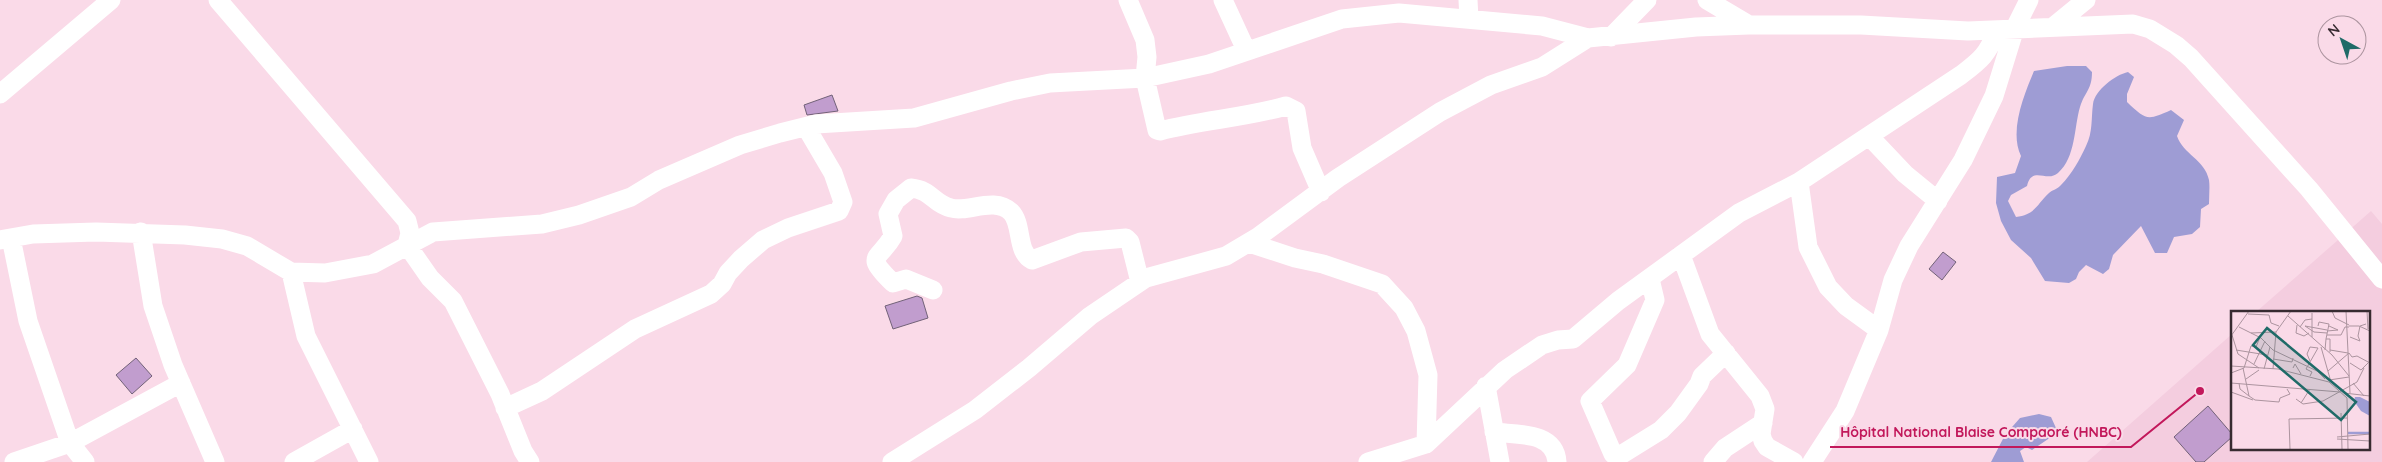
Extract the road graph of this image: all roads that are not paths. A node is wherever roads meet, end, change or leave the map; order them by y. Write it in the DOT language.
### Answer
graph roads {
  1 [pos="111,0"];
  2 [pos="218,0"];
  3 [pos="1128,0"];
  4 [pos="1223,0"];
  5 [pos="1468,0"];
  6 [pos="1647,0"];
  7 [pos="1707,0"];
  8 [pos="2029,0"];
  9 [pos="2086,0"];
  10 [pos="1469,19"];
  11 [pos="1749,25"];
  12 [pos="2054,26"];
  13 [pos="2006,29"];
  14 [pos="1611,37"];
  15 [pos="1588,38"];
  16 [pos="1246,50"];
  17 [pos="1145,78"];
  18 [pos="0,94"];
  19 [pos="806,127"];
  20 [pos="1869,136"];
  21 [pos="1798,182"];
  22 [pos="1321,192"];
  23 [pos="1938,201"];
  24 [pos="141,232"];
  25 [pos="5,239"];
  26 [pos="1249,243"];
  27 [pos="407,245"];
  28 [pos="1681,255"];
  29 [pos="291,272"];
  30 [pos="1650,279"];
  31 [pos="2382,279"];
  32 [pos="1140,282"];
  33 [pos="933,290"];
  34 [pos="1879,330"];
  35 [pos="1726,353"];
  36 [pos="181,383"];
  37 [pos="1486,386"];
  38 [pos="505,408"];
  39 [pos="1763,424"];
  40 [pos="353,429"];
  41 [pos="1494,432"];
  42 [pos="70,443"];
  43 [pos="1426,444"];
  44 [pos="14,462"];
  45 [pos="85,462"];
  46 [pos="215,462"];
  47 [pos="294,462"];
  48 [pos="369,462"];
  49 [pos="530,462"];
  50 [pos="892,462"];
  51 [pos="1368,462"];
  52 [pos="1500,462"];
  53 [pos="1557,462"];
  54 [pos="1713,462"];
  55 [pos="1794,462"];
  56 [pos="1812,462"];
  1 -- 18 [label="street"];
  2 -- 27 [label="street"];
  3 -- 17 [label="street"];
  4 -- 16 [label="street"];
  5 -- 10 [label="street"];
  6 -- 14 [label="street"];
  7 -- 11 [label="street"];
  8 -- 13 [label="street"];
  9 -- 12 [label="street"];
  10 -- 15 [label="street"];
  10 -- 16 [label="street"];
  11 -- 13 [label="street"];
  11 -- 14 [label="street"];
  12 -- 13 [label="street"];
  12 -- 31 [label="street"];
  13 -- 20 [label="street"];
  13 -- 23 [label="street"];
  14 -- 15 [label="street"];
  15 -- 22 [label="street"];
  16 -- 17 [label="street"];
  17 -- 19 [label="street"];
  17 -- 22 [label="street"];
  19 -- 27 [label="street"];
  19 -- 38 [label="street"];
  20 -- 21 [label="street"];
  20 -- 23 [label="street"];
  21 -- 28 [label="street"];
  21 -- 34 [label="street"];
  22 -- 26 [label="street"];
  23 -- 34 [label="street"];
  24 -- 25 [label="street"];
  24 -- 29 [label="street"];
  24 -- 36 [label="street"];
  25 -- 42 [label="street"];
  26 -- 32 [label="street"];
  26 -- 43 [label="street"];
  27 -- 29 [label="street"];
  27 -- 38 [label="street"];
  28 -- 30 [label="street"];
  28 -- 35 [label="street"];
  29 -- 40 [label="street"];
  30 -- 35 [label="street"];
  30 -- 37 [label="street"];
  32 -- 33 [label="street"];
  32 -- 50 [label="street"];
  34 -- 56 [label="street"];
  35 -- 39 [label="street"];
  36 -- 42 [label="street"];
  36 -- 46 [label="street"];
  37 -- 41 [label="street"];
  37 -- 43 [label="street"];
  38 -- 49 [label="street"];
  39 -- 54 [label="street"];
  39 -- 55 [label="street"];
  40 -- 47 [label="street"];
  40 -- 48 [label="street"];
  41 -- 52 [label="street"];
  41 -- 53 [label="street"];
  42 -- 44 [label="street"];
  42 -- 45 [label="street"];
  43 -- 51 [label="street"];
}
